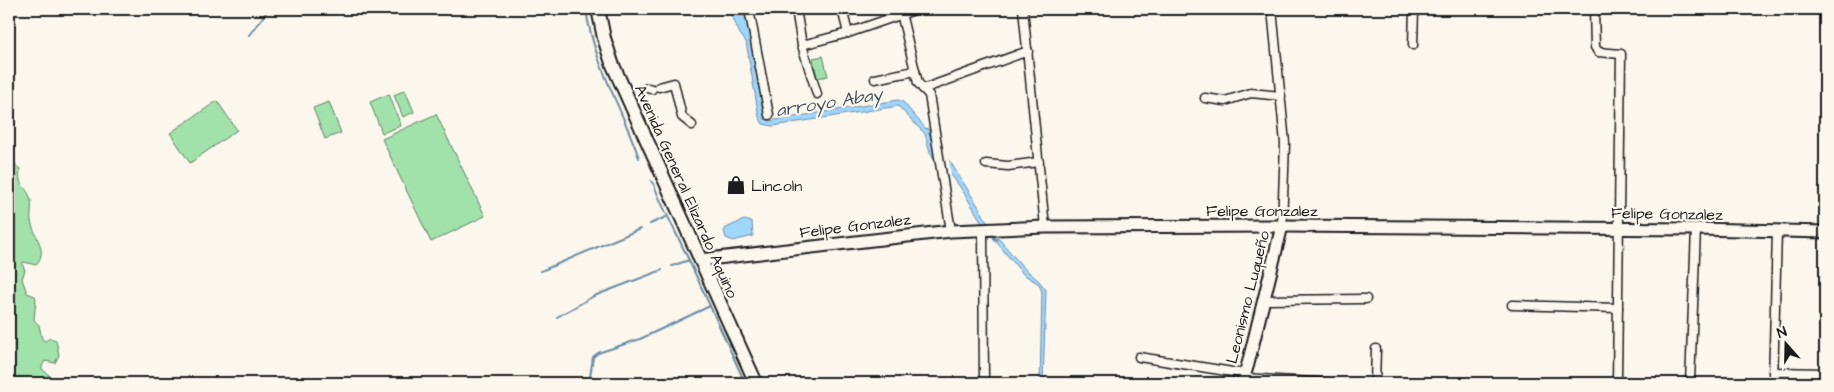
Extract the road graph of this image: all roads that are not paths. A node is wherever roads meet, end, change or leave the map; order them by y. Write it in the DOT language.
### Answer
graph roads {
  1 [pos="598,9"];
  2 [pos="749,9"];
  3 [pos="796,9"];
  4 [pos="842,9"];
  5 [pos="917,9"];
  6 [pos="1023,9"];
  7 [pos="1272,9"];
  8 [pos="1414,9"];
  9 [pos="1594,9"];
  10 [pos="901,11"];
  11 [pos="848,33"];
  12 [pos="802,45"];
  13 [pos="1413,45"];
  14 [pos="1028,51"];
  15 [pos="915,72"];
  16 [pos="875,79"];
  17 [pos="657,87"];
  18 [pos="923,89"];
  19 [pos="817,94"];
  20 [pos="1281,96"];
  21 [pos="1204,98"];
  22 [pos="769,115"];
  23 [pos="692,125"];
  24 [pos="1039,162"];
  25 [pos="986,164"];
  26 [pos="1282,226"];
  27 [pos="1045,227"];
  28 [pos="1618,228"];
  29 [pos="982,229"];
  30 [pos="1696,229"];
  31 [pos="951,230"];
  32 [pos="1777,231"];
  33 [pos="1825,232"];
  34 [pos="700,260"];
  35 [pos="1366,299"];
  36 [pos="1263,300"];
  37 [pos="1512,305"];
  38 [pos="1618,308"];
  39 [pos="1376,349"];
  40 [pos="1139,357"];
  41 [pos="1773,372"];
  42 [pos="1825,373"];
  43 [pos="1244,378"];
  44 [pos="756,383"];
  45 [pos="984,383"];
  46 [pos="1332,383"];
  47 [pos="1375,383"];
  48 [pos="1617,383"];
  49 [pos="1690,383"];
  50 [pos="1772,383"];
  1 -- 34 [label="main road, Avenida General Elizardo Aquino"];
  2 -- 22 [label="street"];
  3 -- 12 [label="street"];
  4 -- 11 [label="street"];
  5 -- 10 [label="street"];
  6 -- 14 [label="street"];
  7 -- 20 [label="street, Leonismo Luqueño"];
  8 -- 13 [label="street"];
  9 -- 28 [label="street"];
  10 -- 11 [label="street"];
  10 -- 15 [label="street"];
  11 -- 12 [label="street"];
  12 -- 19 [label="street"];
  14 -- 18 [label="street"];
  14 -- 24 [label="street"];
  15 -- 16 [label="street"];
  15 -- 18 [label="street"];
  17 -- 23 [label="street"];
  18 -- 31 [label="street"];
  20 -- 21 [label="street"];
  20 -- 26 [label="street, Leonismo Luqueño"];
  24 -- 25 [label="street"];
  24 -- 27 [label="street"];
  26 -- 27 [label="street, Felipe Gonzalez"];
  26 -- 28 [label="street, Felipe Gonzalez"];
  26 -- 36 [label="street, Leonismo Luqueño"];
  27 -- 29 [label="street, Felipe Gonzalez"];
  28 -- 30 [label="street, Felipe Gonzalez"];
  28 -- 38 [label="street"];
  29 -- 31 [label="street, Felipe Gonzalez"];
  29 -- 45 [label="street"];
  30 -- 32 [label="street, Felipe Gonzalez"];
  30 -- 49 [label="street"];
  31 -- 34 [label="street, Felipe Gonzalez"];
  32 -- 33 [label="street, Felipe Gonzalez"];
  32 -- 41 [label="street"];
  34 -- 44 [label="main road, Avenida General Elizardo Aquino"];
  35 -- 36 [label="street"];
  36 -- 43 [label="street, Leonismo Luqueño"];
  37 -- 38 [label="street"];
  38 -- 48 [label="street"];
  39 -- 47 [label="street"];
  40 -- 43 [label="street"];
  41 -- 42 [label="street"];
  41 -- 50 [label="street"];
  43 -- 46 [label="street"];
}
